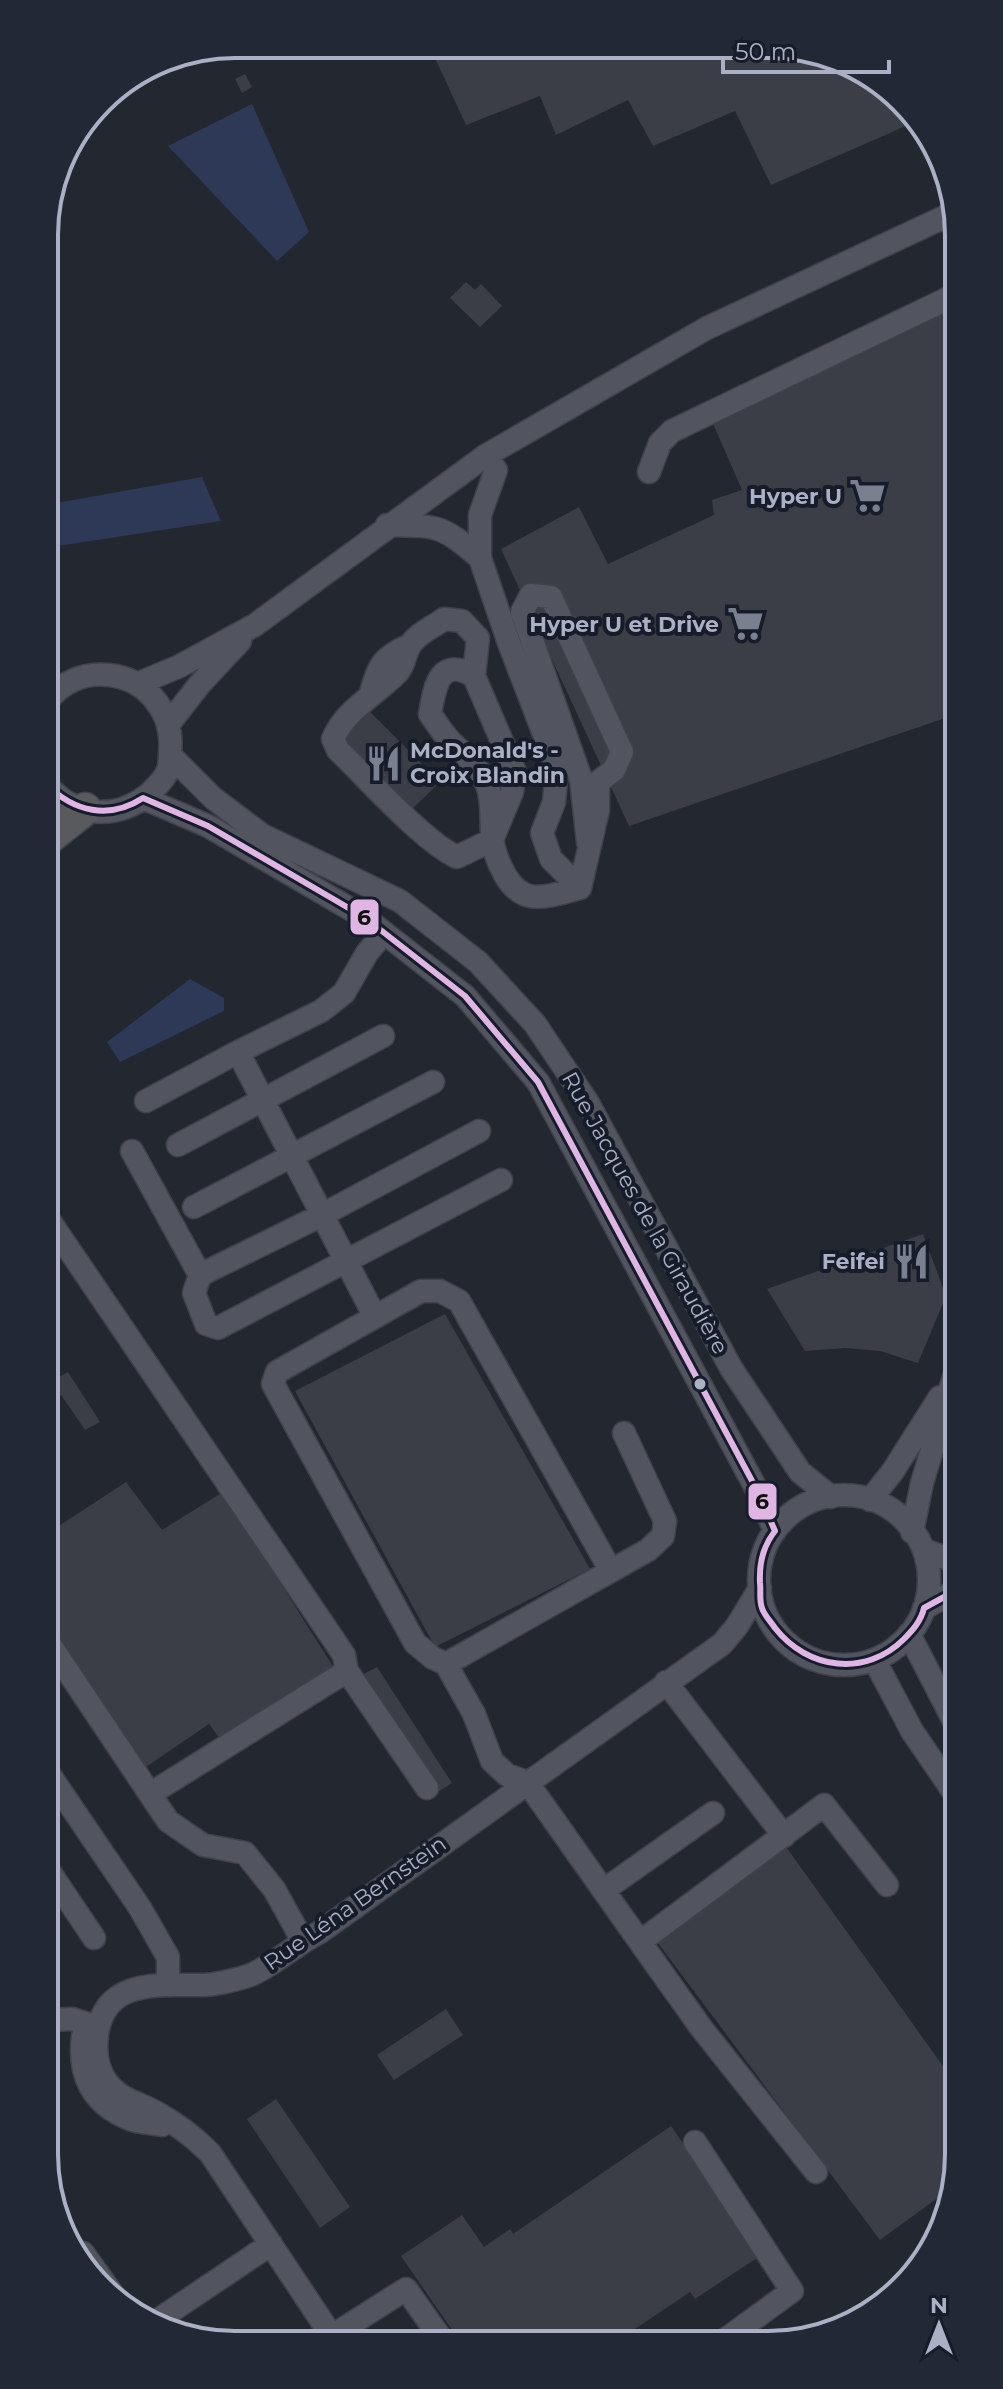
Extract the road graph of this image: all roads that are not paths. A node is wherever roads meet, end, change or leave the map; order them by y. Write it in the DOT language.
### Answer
graph roads {
  1 [pos="943,217"];
  2 [pos="945,300"];
  3 [pos="485,456"];
  4 [pos="649,472"];
  5 [pos="387,525"];
  6 [pos="480,558"];
  7 [pos="255,625"];
  8 [pos="474,676"];
  9 [pos="137,684"];
  10 [pos="58,690"];
  11 [pos="168,725"];
  12 [pos="170,755"];
  13 [pos="58,797"];
  14 [pos="143,798"];
  15 [pos="85,809"];
  16 [pos="58,830"];
  17 [pos="492,840"];
  18 [pos="588,842"];
  19 [pos="580,888"];
  20 [pos="384,933"];
  21 [pos="383,1036"];
  22 [pos="238,1052"];
  23 [pos="433,1082"];
  24 [pos="263,1100"];
  25 [pos="146,1101"];
  26 [pos="479,1131"];
  27 [pos="178,1145"];
  28 [pos="132,1151"];
  29 [pos="292,1156"];
  30 [pos="501,1180"];
  31 [pos="194,1207"];
  32 [pos="322,1215"];
  33 [pos="58,1233"];
  34 [pos="346,1261"];
  35 [pos="200,1275"];
  36 [pos="375,1317"];
  37 [pos="945,1388"];
  38 [pos="945,1407"];
  39 [pos="624,1433"];
  40 [pos="831,1497"];
  41 [pos="870,1500"];
  42 [pos="775,1531"];
  43 [pos="918,1541"];
  44 [pos="945,1556"];
  45 [pos="611,1571"];
  46 [pos="760,1588"];
  47 [pos="945,1597"];
  48 [pos="924,1608"];
  49 [pos="909,1634"];
  50 [pos="58,1656"];
  51 [pos="875,1661"];
  52 [pos="446,1664"];
  53 [pos="347,1671"];
  54 [pos="666,1682"];
  55 [pos="945,1704"];
  56 [pos="945,1779"];
  57 [pos="527,1782"];
  58 [pos="58,1787"];
  59 [pos="427,1788"];
  60 [pos="150,1794"];
  61 [pos="713,1813"];
  62 [pos="784,1836"];
  63 [pos="58,1884"];
  64 [pos="887,1885"];
  65 [pos="604,1890"];
  66 [pos="94,1938"];
  67 [pos="303,1941"];
  68 [pos="640,1942"];
  69 [pos="168,1978"];
  70 [pos="58,2020"];
  71 [pos="92,2025"];
  72 [pos="695,2142"];
  73 [pos="816,2172"];
  74 [pos="271,2244"];
  75 [pos="164,2316"];
  76 [pos="328,2331"];
  77 [pos="343,2331"];
  78 [pos="436,2331"];
  79 [pos="737,2331"];
  1 -- 3 [label="street"];
  2 -- 4 [label="street"];
  3 -- 5 [label="street"];
  3 -- 6 [label="street"];
  5 -- 6 [label="street"];
  5 -- 7 [label="street"];
  6 -- 19 [label="street"];
  7 -- 9 [label="street"];
  7 -- 11 [label="street"];
  8 -- 17 [label="street"];
  8 -- 17 [label="street"];
  8 -- 17 [label="street"];
  9 -- 10 [label="street"];
  9 -- 11 [label="street"];
  11 -- 12 [label="street"];
  12 -- 14 [label="street"];
  12 -- 40 [label="street, Rue Jacques de la Giraudière"];
  13 -- 15 [label="street"];
  14 -- 15 [label="street"];
  14 -- 20 [label="street, Rue Jacques de la Giraudière"];
  15 -- 16 [label="highway"];
  17 -- 19 [label="street"];
  18 -- 18 [label="street"];
  18 -- 19 [label="street"];
  20 -- 22 [label="street"];
  20 -- 42 [label="street, Rue Jacques de la Giraudière"];
  21 -- 24 [label="street"];
  22 -- 24 [label="street"];
  22 -- 25 [label="street"];
  23 -- 29 [label="street"];
  24 -- 27 [label="street"];
  24 -- 29 [label="street"];
  26 -- 32 [label="street"];
  28 -- 35 [label="street"];
  29 -- 31 [label="street"];
  29 -- 32 [label="street"];
  30 -- 34 [label="street"];
  32 -- 34 [label="street"];
  32 -- 35 [label="street"];
  33 -- 53 [label="street"];
  34 -- 35 [label="street"];
  34 -- 36 [label="street"];
  36 -- 45 [label="street"];
  36 -- 52 [label="street"];
  37 -- 41 [label="street"];
  38 -- 43 [label="street"];
  39 -- 45 [label="street"];
  40 -- 41 [label="street"];
  40 -- 42 [label="street"];
  41 -- 43 [label="street"];
  42 -- 46 [label="street"];
  43 -- 44 [label="street"];
  43 -- 48 [label="street"];
  45 -- 52 [label="street"];
  46 -- 51 [label="street"];
  46 -- 54 [label="street, Rue Léna Bernstein"];
  47 -- 48 [label="street"];
  48 -- 49 [label="street"];
  49 -- 51 [label="street"];
  49 -- 55 [label="street"];
  50 -- 60 [label="street"];
  51 -- 56 [label="street"];
  52 -- 57 [label="street"];
  53 -- 59 [label="street"];
  53 -- 60 [label="street"];
  54 -- 57 [label="street, Rue Léna Bernstein"];
  54 -- 62 [label="street"];
  57 -- 65 [label="street"];
  57 -- 67 [label="street, Rue Léna Bernstein"];
  58 -- 69 [label="street"];
  60 -- 67 [label="street"];
  61 -- 65 [label="street"];
  62 -- 64 [label="street"];
  62 -- 68 [label="street"];
  63 -- 66 [label="street"];
  65 -- 68 [label="street"];
  67 -- 69 [label="street, Rue Léna Bernstein"];
  68 -- 73 [label="street"];
  69 -- 71 [label="street, Rue Léna Bernstein"];
  70 -- 71 [label="street"];
  71 -- 74 [label="street"];
  72 -- 79 [label="street"];
  74 -- 75 [label="street"];
  74 -- 76 [label="street"];
  77 -- 78 [label="street"];
}
